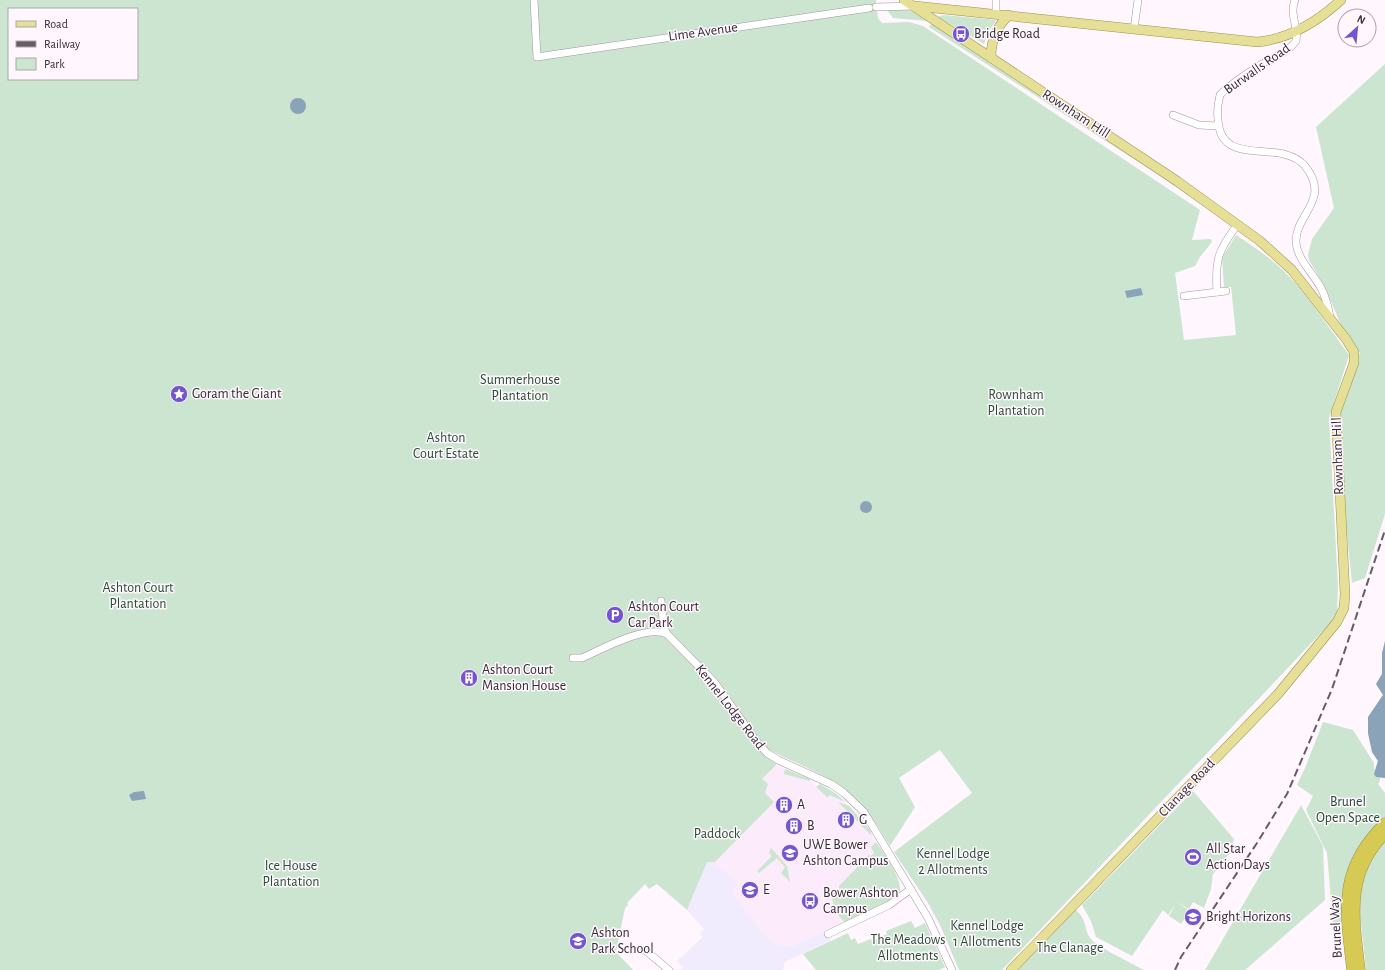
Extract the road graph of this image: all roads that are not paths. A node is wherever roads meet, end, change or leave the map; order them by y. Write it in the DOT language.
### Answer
graph roads {
  1 [pos="534,0"];
  2 [pos="884,0"];
  3 [pos="996,0"];
  4 [pos="1138,0"];
  5 [pos="1295,0"];
  6 [pos="1336,0"];
  7 [pos="1341,0"];
  8 [pos="908,2"];
  9 [pos="874,7"];
  10 [pos="996,13"];
  11 [pos="1009,15"];
  12 [pos="1307,26"];
  13 [pos="1134,29"];
  14 [pos="1296,31"];
  15 [pos="991,57"];
  16 [pos="1173,115"];
  17 [pos="1218,126"];
  18 [pos="1236,225"];
  19 [pos="1226,291"];
  20 [pos="1217,292"];
  21 [pos="1184,296"];
  22 [pos="1330,318"];
  23 [pos="1345,594"];
  24 [pos="661,601"];
  25 [pos="667,634"];
  26 [pos="573,658"];
  27 [pos="1385,823"];
  28 [pos="1385,834"];
  29 [pos="911,889"];
  30 [pos="828,934"];
  31 [pos="645,950"];
  32 [pos="669,970"];
  33 [pos="952,970"];
  34 [pos="1011,970"];
  35 [pos="1352,970"];
  36 [pos="1360,970"];
  1 -- 9 [label="street, Lime Avenue"];
  2 -- 9 [label="street"];
  3 -- 10 [label="street"];
  4 -- 13 [label="street"];
  5 -- 14 [label="street"];
  6 -- 12 [label="main road"];
  7 -- 12 [label="main road"];
  8 -- 9 [label="street, Lime Avenue"];
  8 -- 10 [label="main road"];
  8 -- 15 [label="main road, Rownham Hill"];
  10 -- 11 [label="main road"];
  11 -- 13 [label="main road"];
  11 -- 15 [label="main road"];
  12 -- 14 [label="main road"];
  13 -- 14 [label="main road"];
  14 -- 17 [label="street, Burwalls Road"];
  15 -- 18 [label="main road, Rownham Hill"];
  16 -- 17 [label="street"];
  17 -- 22 [label="street"];
  18 -- 20 [label="street"];
  18 -- 22 [label="main road, Rownham Hill"];
  19 -- 20 [label="street"];
  20 -- 21 [label="street"];
  22 -- 23 [label="main road, Rownham Hill"];
  23 -- 34 [label="main road, Clanage Road"];
  24 -- 25 [label="street"];
  25 -- 26 [label="street"];
  25 -- 29 [label="street, Kennel Lodge Road"];
  27 -- 35 [label="highway, Brunel Way"];
  28 -- 36 [label="highway, Brunel Way"];
  29 -- 30 [label="street"];
  29 -- 33 [label="street, Kennel Lodge Road"];
  31 -- 32 [label="street"];
}
